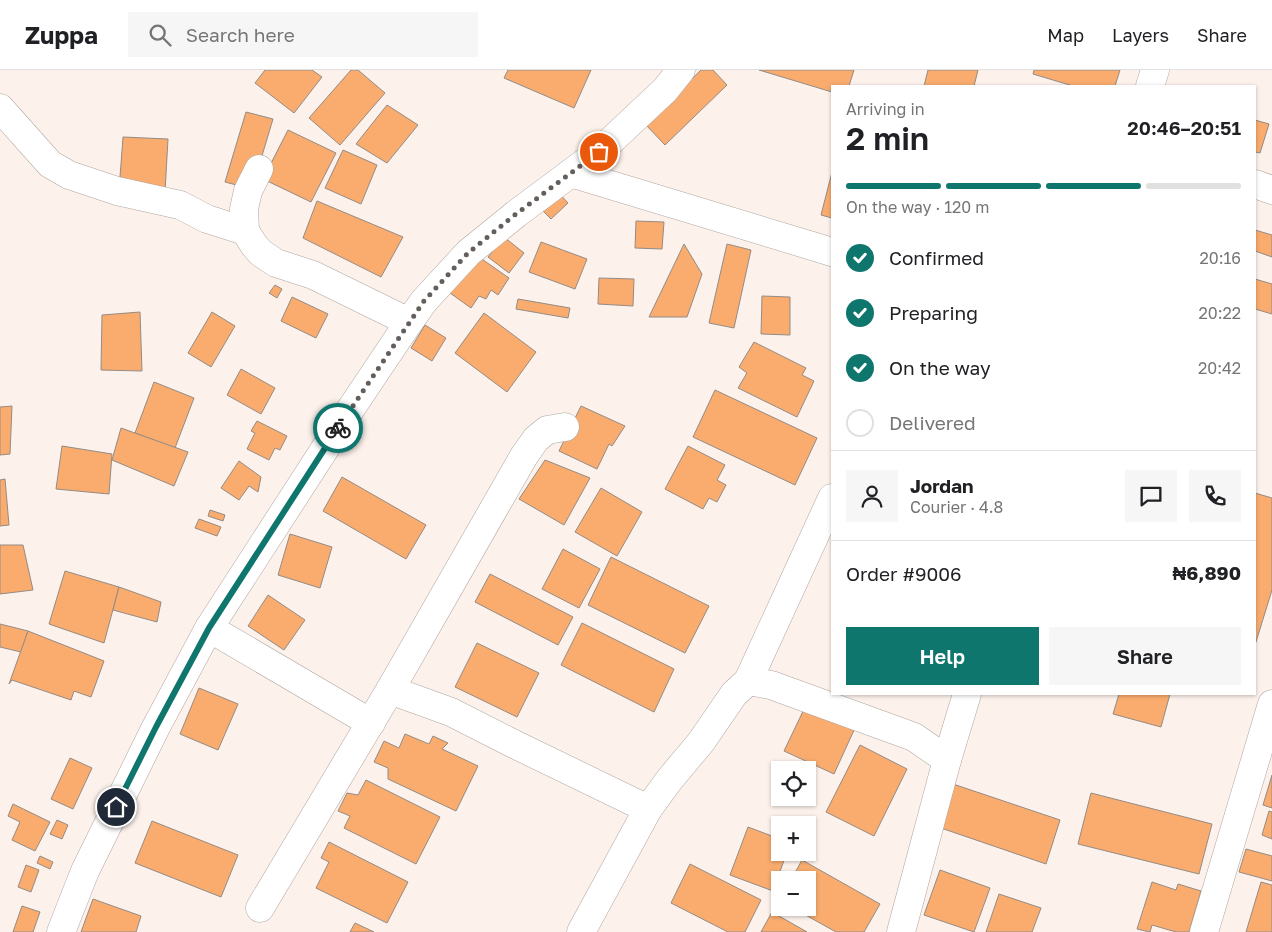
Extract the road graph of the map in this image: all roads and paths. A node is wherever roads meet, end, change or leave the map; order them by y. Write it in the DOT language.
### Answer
graph roads {
  1 [pos="681,70"];
  2 [pos="1155,70"];
  3 [pos="1150,85"];
  4 [pos="0,108"];
  5 [pos="259,169"];
  6 [pos="571,173"];
  7 [pos="1256,184"];
  8 [pos="1272,190"];
  9 [pos="245,231"];
  10 [pos="831,252"];
  11 [pos="409,322"];
  12 [pos="565,427"];
  13 [pos="831,500"];
  14 [pos="209,628"];
  15 [pos="748,681"];
  16 [pos="390,690"];
  17 [pos="967,695"];
  18 [pos="1270,717"];
  19 [pos="371,723"];
  20 [pos="947,760"];
  21 [pos="648,809"];
  22 [pos="260,908"];
  23 [pos="61,932"];
  24 [pos="581,932"];
  25 [pos="901,932"];
  26 [pos="1204,932"];
  1 -- 6 [label="street"];
  2 -- 3 [label="street"];
  4 -- 9 [label="street"];
  5 -- 9 [label="street"];
  6 -- 10 [label="street"];
  6 -- 11 [label="street"];
  7 -- 8 [label="street"];
  9 -- 11 [label="street"];
  11 -- 14 [label="street"];
  12 -- 16 [label="street"];
  13 -- 15 [label="street"];
  14 -- 19 [label="street"];
  14 -- 23 [label="street"];
  15 -- 20 [label="street"];
  15 -- 21 [label="street"];
  16 -- 19 [label="street"];
  16 -- 21 [label="street"];
  17 -- 20 [label="street"];
  18 -- 26 [label="street"];
  19 -- 22 [label="street"];
  20 -- 25 [label="street"];
  21 -- 24 [label="street"];
}
